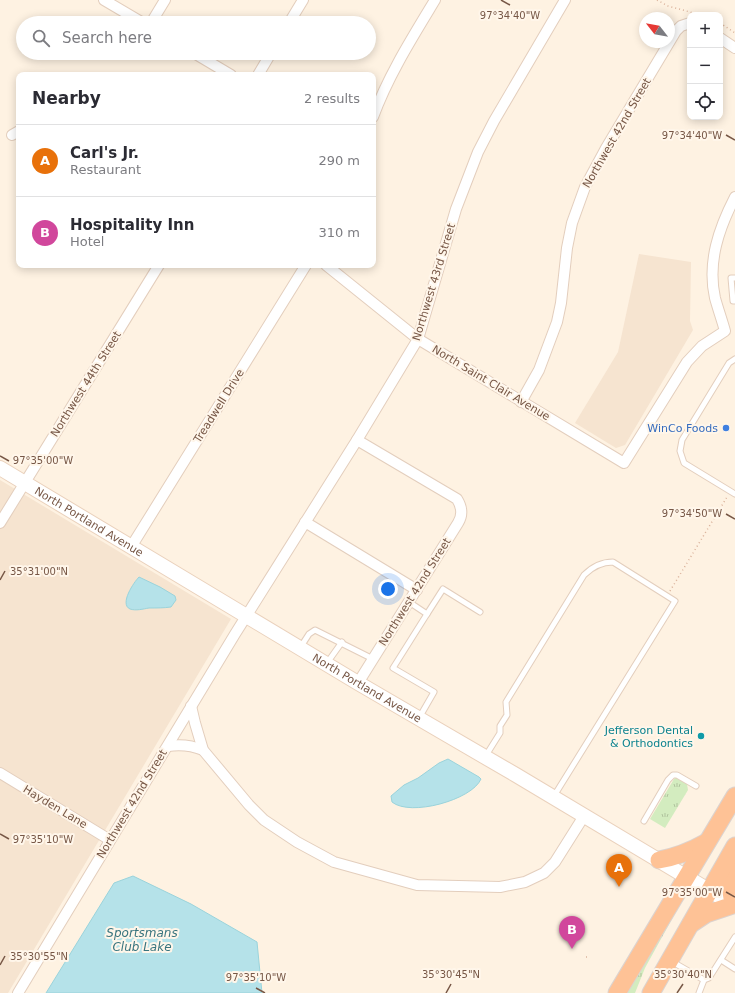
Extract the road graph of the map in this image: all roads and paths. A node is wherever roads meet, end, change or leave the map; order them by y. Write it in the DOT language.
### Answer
graph roads {
  1 [pos="104,0"];
  2 [pos="165,0"];
  3 [pos="303,0"];
  4 [pos="435,0"];
  5 [pos="565,0"];
  6 [pos="657,0"];
  7 [pos="690,12"];
  8 [pos="131,16"];
  9 [pos="155,16"];
  10 [pos="293,16"];
  11 [pos="687,24"];
  12 [pos="723,25"];
  13 [pos="735,33"];
  14 [pos="723,40"];
  15 [pos="735,48"];
  16 [pos="206,60"];
  17 [pos="267,60"];
  18 [pos="226,72"];
  19 [pos="260,72"];
  20 [pos="376,109"];
  21 [pos="735,197"];
  22 [pos="157,268"];
  23 [pos="304,268"];
  24 [pos="330,268"];
  25 [pos="735,278"];
  26 [pos="735,301"];
  27 [pos="735,329"];
  28 [pos="725,331"];
  29 [pos="418,339"];
  30 [pos="735,359"];
  31 [pos="521,402"];
  32 [pos="357,440"];
  33 [pos="0,468"];
  34 [pos="25,483"];
  35 [pos="735,494"];
  36 [pos="727,497"];
  37 [pos="305,522"];
  38 [pos="0,523"];
  39 [pos="131,547"];
  40 [pos="417,590"];
  41 [pos="670,591"];
  42 [pos="409,602"];
  43 [pos="480,612"];
  44 [pos="427,614"];
  45 [pos="246,616"];
  46 [pos="342,642"];
  47 [pos="300,648"];
  48 [pos="373,659"];
  49 [pos="327,664"];
  50 [pos="358,683"];
  51 [pos="191,706"];
  52 [pos="418,718"];
  53 [pos="168,746"];
  54 [pos="203,750"];
  55 [pos="485,757"];
  56 [pos="0,773"];
  57 [pos="696,786"];
  58 [pos="735,796"];
  59 [pos="553,797"];
  60 [pos="584,816"];
  61 [pos="644,821"];
  62 [pos="110,840"];
  63 [pos="707,842"];
  64 [pos="733,854"];
  65 [pos="658,860"];
  66 [pos="686,877"];
  67 [pos="710,892"];
  68 [pos="734,906"];
  69 [pos="691,924"];
  70 [pos="735,937"];
  71 [pos="721,960"];
  72 [pos="670,961"];
  73 [pos="735,969"];
  74 [pos="704,980"];
  75 [pos="18,993"];
  76 [pos="617,993"];
  77 [pos="652,993"];
  78 [pos="699,993"];
  1 -- 8 [label="street"];
  2 -- 9 [label="street"];
  3 -- 10 [label="street"];
  4 -- 20 [label="street"];
  5 -- 29 [label="street, Northwest 43rd Street"];
  6 -- 7 [label="path"];
  11 -- 31 [label="street, Northwest 42nd Street"];
  12 -- 13 [label="path"];
  14 -- 15 [label="street"];
  16 -- 18 [label="street"];
  17 -- 19 [label="street"];
  21 -- 28 [label="street"];
  22 -- 34 [label="street, Northwest 44th Street"];
  23 -- 39 [label="street, Treadwell Drive"];
  24 -- 29 [label="street, North Saint Clair Avenue"];
  25 -- 26 [label="lane"];
  27 -- 28 [label="street"];
  28 -- 31 [label="street, North Saint Clair Avenue"];
  29 -- 31 [label="street, North Saint Clair Avenue"];
  29 -- 32 [label="street, Northwest 43rd Street"];
  30 -- 35 [label="lane"];
  32 -- 37 [label="street, Northwest 43rd Street"];
  32 -- 40 [label="street, Northwest 42nd Street"];
  33 -- 34 [label="main road, North Portland Avenue"];
  34 -- 38 [label="street, Northwest 44th Street"];
  34 -- 39 [label="main road, North Portland Avenue"];
  36 -- 41 [label="path"];
  37 -- 40 [label="street"];
  37 -- 45 [label="street, Northwest 43rd Street"];
  39 -- 45 [label="main road, North Portland Avenue"];
  40 -- 42 [label="street, Northwest 42nd Street"];
  42 -- 44 [label="lane"];
  42 -- 48 [label="street, Northwest 42nd Street"];
  43 -- 44 [label="lane"];
  44 -- 52 [label="lane"];
  45 -- 47 [label="main road, North Portland Avenue"];
  45 -- 51 [label="street, Northwest 42nd Street"];
  46 -- 47 [label="lane"];
  46 -- 48 [label="lane"];
  46 -- 49 [label="lane"];
  47 -- 49 [label="main road, North Portland Avenue"];
  48 -- 50 [label="street, Northwest 42nd Street"];
  49 -- 50 [label="main road, North Portland Avenue"];
  50 -- 52 [label="main road, North Portland Avenue"];
  51 -- 53 [label="street, Northwest 42nd Street"];
  51 -- 54 [label="street"];
  52 -- 55 [label="main road, North Portland Avenue"];
  53 -- 54 [label="street"];
  53 -- 62 [label="street, Northwest 42nd Street"];
  54 -- 60 [label="street"];
  55 -- 59 [label="main road, North Portland Avenue"];
  55 -- 59 [label="lane"];
  56 -- 62 [label="street, Hayden Lane"];
  57 -- 61 [label="lane"];
  58 -- 63 [label="highway"];
  59 -- 60 [label="main road, North Portland Avenue"];
  60 -- 65 [label="main road, North Portland Avenue"];
  62 -- 75 [label="street, Northwest 42nd Street"];
  63 -- 65 [label="highway"];
  63 -- 66 [label="highway"];
  64 -- 67 [label="highway"];
  64 -- 68 [label="highway"];
  65 -- 66 [label="main road, North Portland Avenue"];
  66 -- 67 [label="main road, North Portland Avenue"];
  66 -- 76 [label="highway"];
  67 -- 68 [label="main road, North Portland Avenue"];
  67 -- 69 [label="highway"];
  68 -- 69 [label="highway"];
  69 -- 72 [label="highway"];
  70 -- 71 [label="lane"];
  71 -- 73 [label="lane"];
  71 -- 74 [label="lane"];
  72 -- 74 [label="lane"];
  72 -- 77 [label="highway"];
  74 -- 78 [label="lane"];
}
